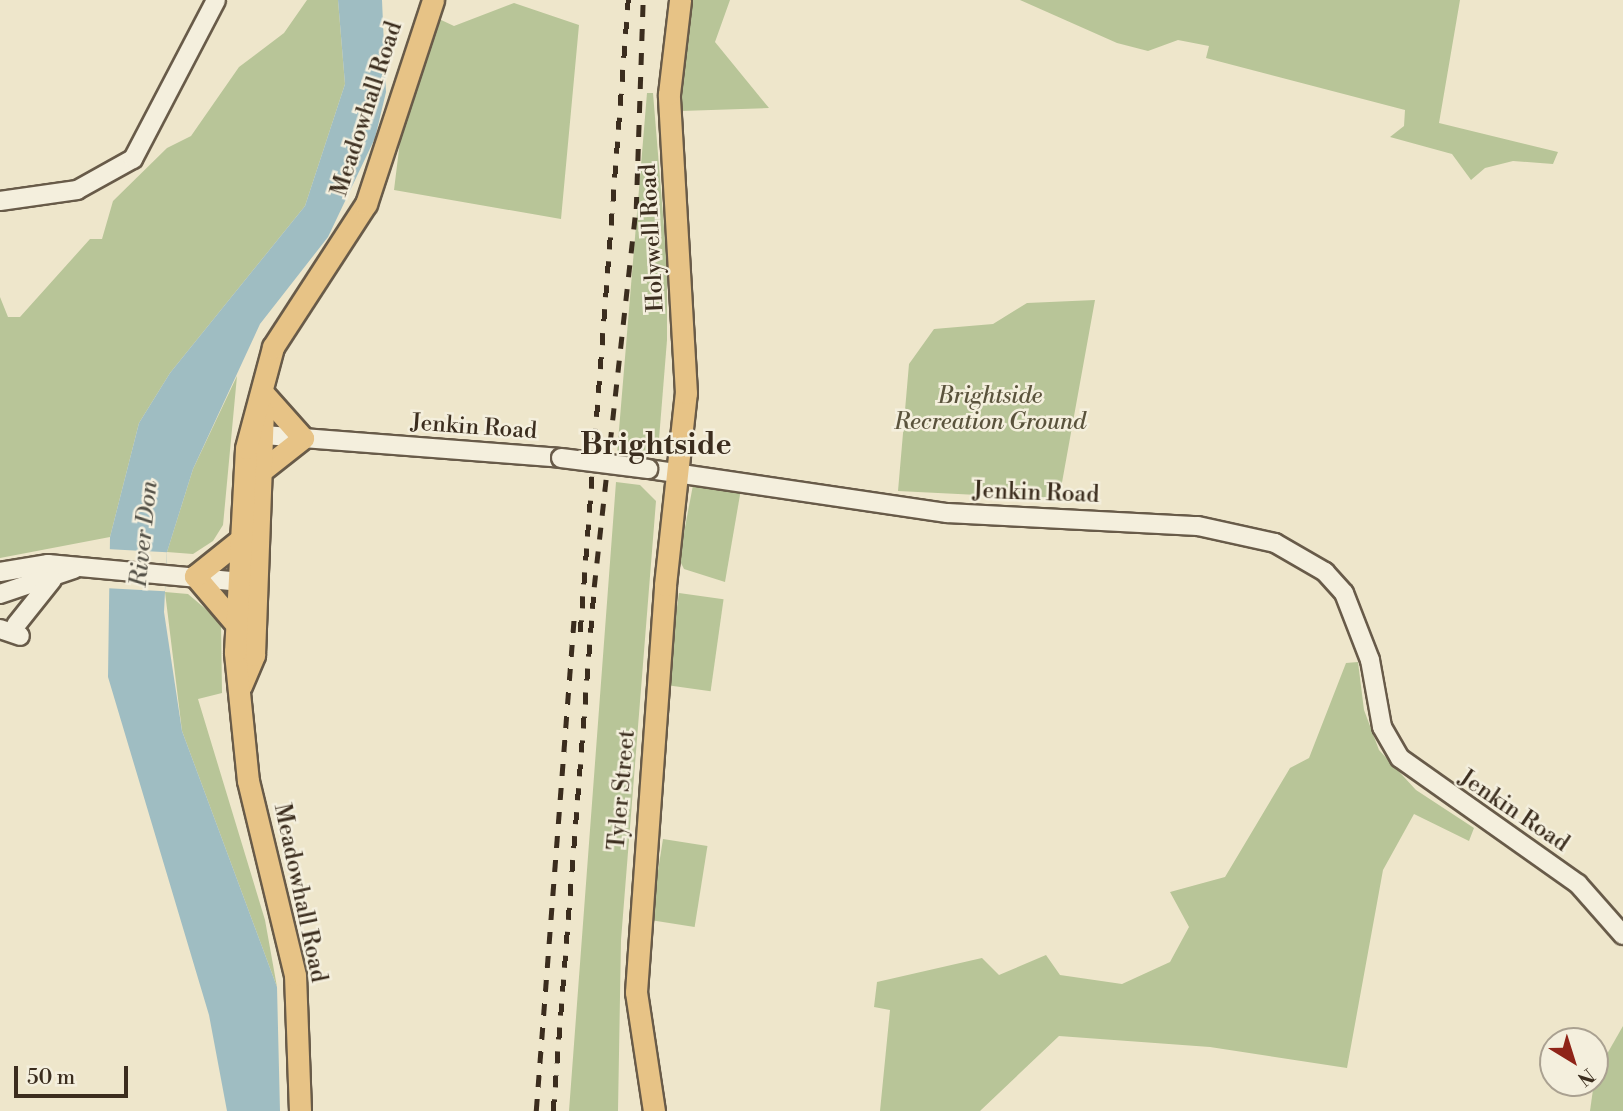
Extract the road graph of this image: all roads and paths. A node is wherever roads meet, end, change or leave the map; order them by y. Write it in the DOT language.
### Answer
graph roads {
  1 [pos="216,0"];
  2 [pos="433,0"];
  3 [pos="680,0"];
  4 [pos="0,201"];
  5 [pos="264,385"];
  6 [pos="255,434"];
  7 [pos="303,438"];
  8 [pos="260,472"];
  9 [pos="679,473"];
  10 [pos="240,540"];
  11 [pos="74,569"];
  12 [pos="0,572"];
  13 [pos="188,575"];
  14 [pos="52,580"];
  15 [pos="248,582"];
  16 [pos="0,594"];
  17 [pos="235,622"];
  18 [pos="12,630"];
  19 [pos="241,686"];
  20 [pos="1623,936"];
  21 [pos="300,1111"];
  22 [pos="654,1111"];
  1 -- 4 [label="street"];
  2 -- 5 [label="main road, Meadowhall Road"];
  3 -- 9 [label="main road, Holywell Road"];
  5 -- 6 [label="main road, Meadowhall Road"];
  5 -- 7 [label="main road"];
  6 -- 7 [label="street, Jenkin Road"];
  6 -- 8 [label="main road, Meadowhall Road"];
  6 -- 10 [label="main road, Meadowhall Road"];
  7 -- 8 [label="main road"];
  7 -- 9 [label="street, Jenkin Road, bridge"];
  8 -- 15 [label="main road, Meadowhall Road"];
  9 -- 20 [label="street, Jenkin Road"];
  9 -- 22 [label="main road, Tyler Street"];
  10 -- 13 [label="main road"];
  10 -- 15 [label="main road, Meadowhall Road"];
  11 -- 12 [label="street"];
  11 -- 13 [label="street"];
  11 -- 14 [label="street"];
  13 -- 15 [label="street"];
  13 -- 17 [label="main road"];
  14 -- 16 [label="street"];
  14 -- 18 [label="street"];
  15 -- 17 [label="main road, Meadowhall Road"];
  15 -- 19 [label="main road, Meadowhall Road"];
  17 -- 19 [label="main road, Meadowhall Road"];
  19 -- 21 [label="main road, Meadowhall Road"];
}
